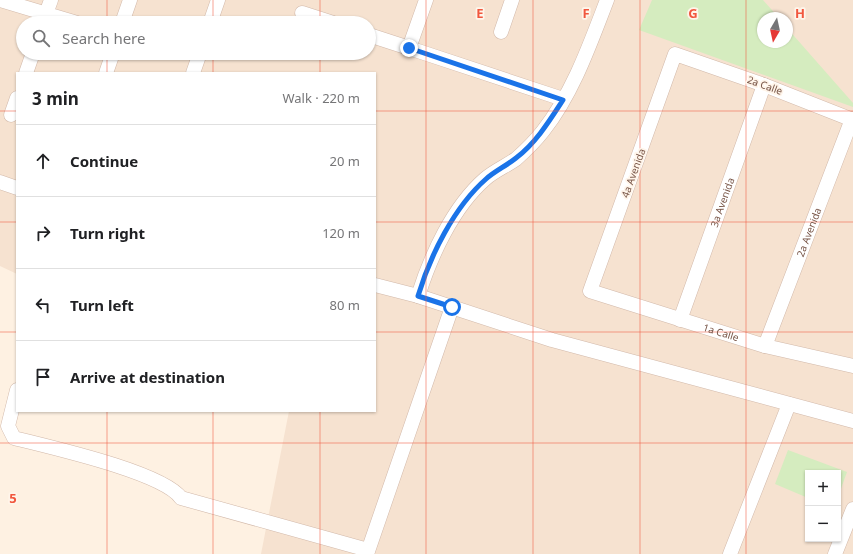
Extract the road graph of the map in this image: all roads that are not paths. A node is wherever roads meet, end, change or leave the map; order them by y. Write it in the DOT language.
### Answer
graph roads {
  1 [pos="0,0"];
  2 [pos="51,0"];
  3 [pos="130,0"];
  4 [pos="218,0"];
  5 [pos="426,0"];
  6 [pos="512,0"];
  7 [pos="607,0"];
  8 [pos="302,13"];
  9 [pos="40,16"];
  10 [pos="46,16"];
  11 [pos="124,16"];
  12 [pos="212,16"];
  13 [pos="311,16"];
  14 [pos="501,32"];
  15 [pos="376,37"];
  16 [pos="409,48"];
  17 [pos="675,54"];
  18 [pos="31,60"];
  19 [pos="111,60"];
  20 [pos="198,60"];
  21 [pos="26,72"];
  22 [pos="106,72"];
  23 [pos="193,72"];
  24 [pos="764,85"];
  25 [pos="563,100"];
  26 [pos="16,101"];
  27 [pos="11,116"];
  28 [pos="852,119"];
  29 [pos="0,182"];
  30 [pos="16,188"];
  31 [pos="376,285"];
  32 [pos="590,291"];
  33 [pos="418,296"];
  34 [pos="452,307"];
  35 [pos="680,320"];
  36 [pos="765,346"];
  37 [pos="853,366"];
  38 [pos="16,394"];
  39 [pos="789,404"];
  40 [pos="853,421"];
  41 [pos="853,509"];
  42 [pos="368,552"];
  43 [pos="730,554"];
  44 [pos="835,554"];
  1 -- 9 [label="street"];
  2 -- 10 [label="street"];
  3 -- 11 [label="street"];
  4 -- 12 [label="street"];
  5 -- 16 [label="street"];
  6 -- 14 [label="street"];
  7 -- 25 [label="street"];
  8 -- 13 [label="street"];
  15 -- 16 [label="street"];
  16 -- 25 [label="street"];
  17 -- 24 [label="street, 2a Calle"];
  17 -- 32 [label="street, 4a Avenida"];
  18 -- 21 [label="street"];
  19 -- 22 [label="street"];
  20 -- 23 [label="street"];
  24 -- 28 [label="street, 2a Calle"];
  24 -- 35 [label="street, 3a Avenida"];
  25 -- 33 [label="street"];
  26 -- 27 [label="street"];
  28 -- 36 [label="street, 2a Avenida"];
  29 -- 30 [label="street"];
  31 -- 33 [label="street"];
  32 -- 35 [label="street, 1a Calle"];
  33 -- 34 [label="street"];
  34 -- 39 [label="street"];
  34 -- 42 [label="street"];
  35 -- 36 [label="street, 1a Calle"];
  36 -- 37 [label="street, 1a Calle"];
  38 -- 42 [label="street"];
  39 -- 40 [label="street"];
  39 -- 43 [label="street"];
  41 -- 44 [label="street"];
}
